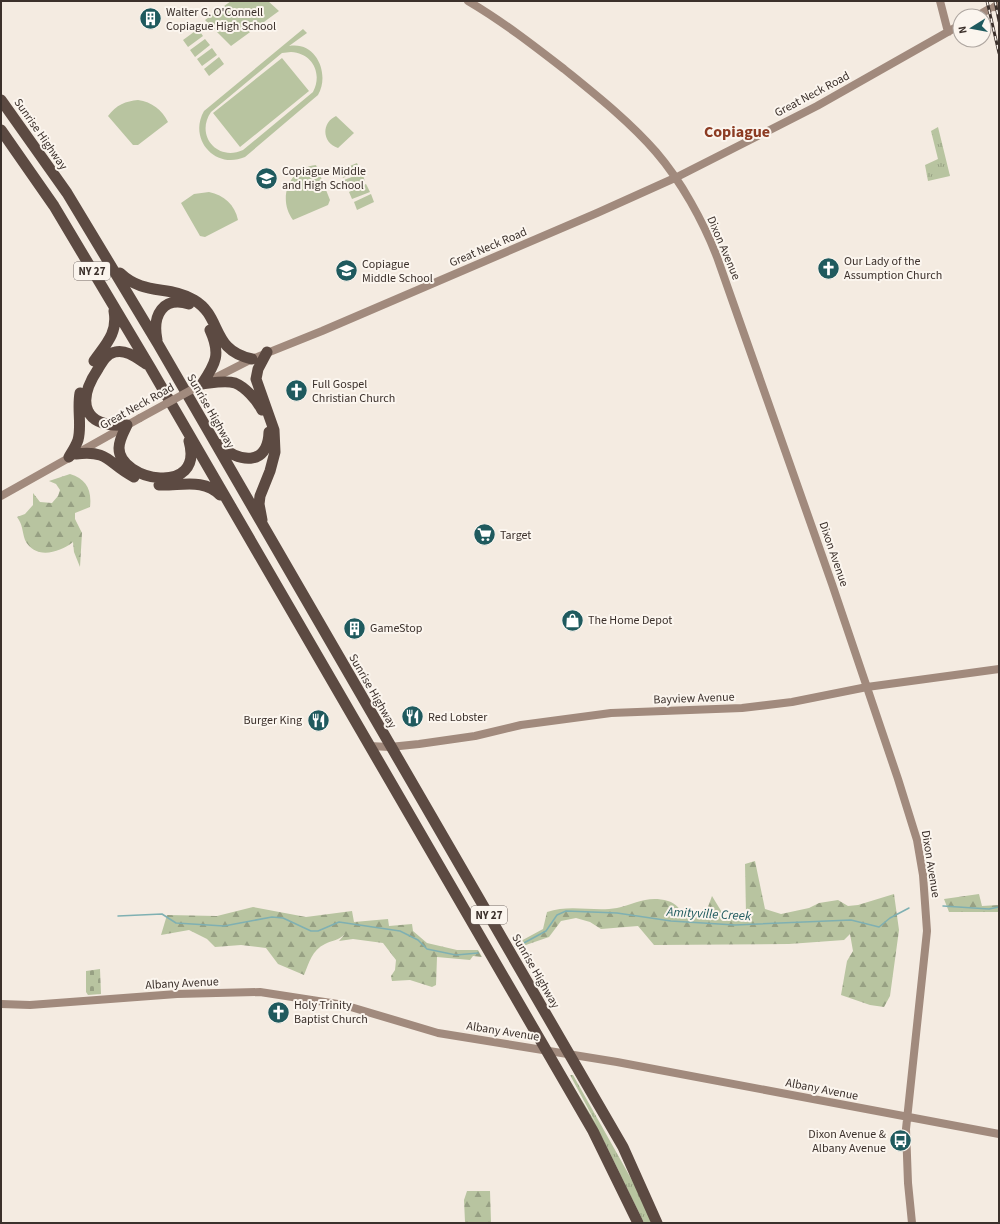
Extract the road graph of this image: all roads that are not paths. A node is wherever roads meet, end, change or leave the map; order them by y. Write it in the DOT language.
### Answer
graph roads {
  1 [pos="468,1"];
  2 [pos="940,1"];
  3 [pos="952,30"];
  4 [pos="948,32"];
  5 [pos="1,100"];
  6 [pos="1,130"];
  7 [pos="675,178"];
  8 [pos="110,264"];
  9 [pos="111,303"];
  10 [pos="158,344"];
  11 [pos="267,352"];
  12 [pos="252,359"];
  13 [pos="150,366"];
  14 [pos="198,387"];
  15 [pos="126,426"];
  16 [pos="186,432"];
  17 [pos="212,438"];
  18 [pos="72,456"];
  19 [pos="1,496"];
  20 [pos="229,505"];
  21 [pos="264,530"];
  22 [pos="999,669"];
  23 [pos="867,687"];
  24 [pos="369,746"];
  25 [pos="390,747"];
  26 [pos="1,1004"];
  27 [pos="545,1050"];
  28 [pos="568,1054"];
  29 [pos="907,1116"];
  30 [pos="999,1134"];
  31 [pos="638,1223"];
  32 [pos="657,1223"];
  33 [pos="912,1223"];
  1 -- 7 [label="main road, Dixon Avenue"];
  2 -- 4 [label="main road"];
  3 -- 4 [label="main road, Great Neck Road"];
  4 -- 7 [label="main road, Great Neck Road"];
  5 -- 8 [label="highway, Sunrise Highway / NY 27"];
  6 -- 9 [label="highway, NY 27"];
  7 -- 11 [label="main road, Great Neck Road"];
  7 -- 23 [label="main road, Dixon Avenue"];
  8 -- 10 [label="highway, Sunrise Highway / NY 27"];
  8 -- 12 [label="highway"];
  9 -- 13 [label="highway, NY 27"];
  9 -- 18 [label="highway"];
  10 -- 14 [label="highway"];
  10 -- 17 [label="highway, Sunrise Highway / NY 27"];
  11 -- 12 [label="main road, Great Neck Road"];
  11 -- 21 [label="highway"];
  12 -- 14 [label="main road, Great Neck Road"];
  13 -- 15 [label="highway"];
  13 -- 16 [label="highway, NY 27"];
  14 -- 15 [label="main road, Great Neck Road, bridge"];
  14 -- 17 [label="highway"];
  15 -- 16 [label="highway"];
  15 -- 18 [label="main road, Great Neck Road"];
  16 -- 20 [label="highway, NY 27"];
  17 -- 21 [label="highway, Sunrise Highway / NY 27"];
  18 -- 19 [label="main road, Great Neck Road"];
  18 -- 20 [label="highway"];
  20 -- 24 [label="highway, NY 27"];
  21 -- 25 [label="highway, Sunrise Highway / NY 27"];
  22 -- 23 [label="main road, Bayview Avenue"];
  23 -- 25 [label="main road, Bayview Avenue"];
  23 -- 29 [label="main road, Dixon Avenue"];
  24 -- 25 [label="main road, Bayview Avenue"];
  24 -- 27 [label="highway, NY 27"];
  25 -- 28 [label="highway, Sunrise Highway / NY 27"];
  26 -- 27 [label="main road, Albany Avenue"];
  27 -- 28 [label="main road, Albany Avenue"];
  27 -- 31 [label="highway, NY 27"];
  28 -- 29 [label="main road, Albany Avenue"];
  28 -- 32 [label="highway, Sunrise Highway / NY 27"];
  29 -- 30 [label="main road, Albany Avenue"];
  29 -- 33 [label="main road, Dixon Avenue"];
}
